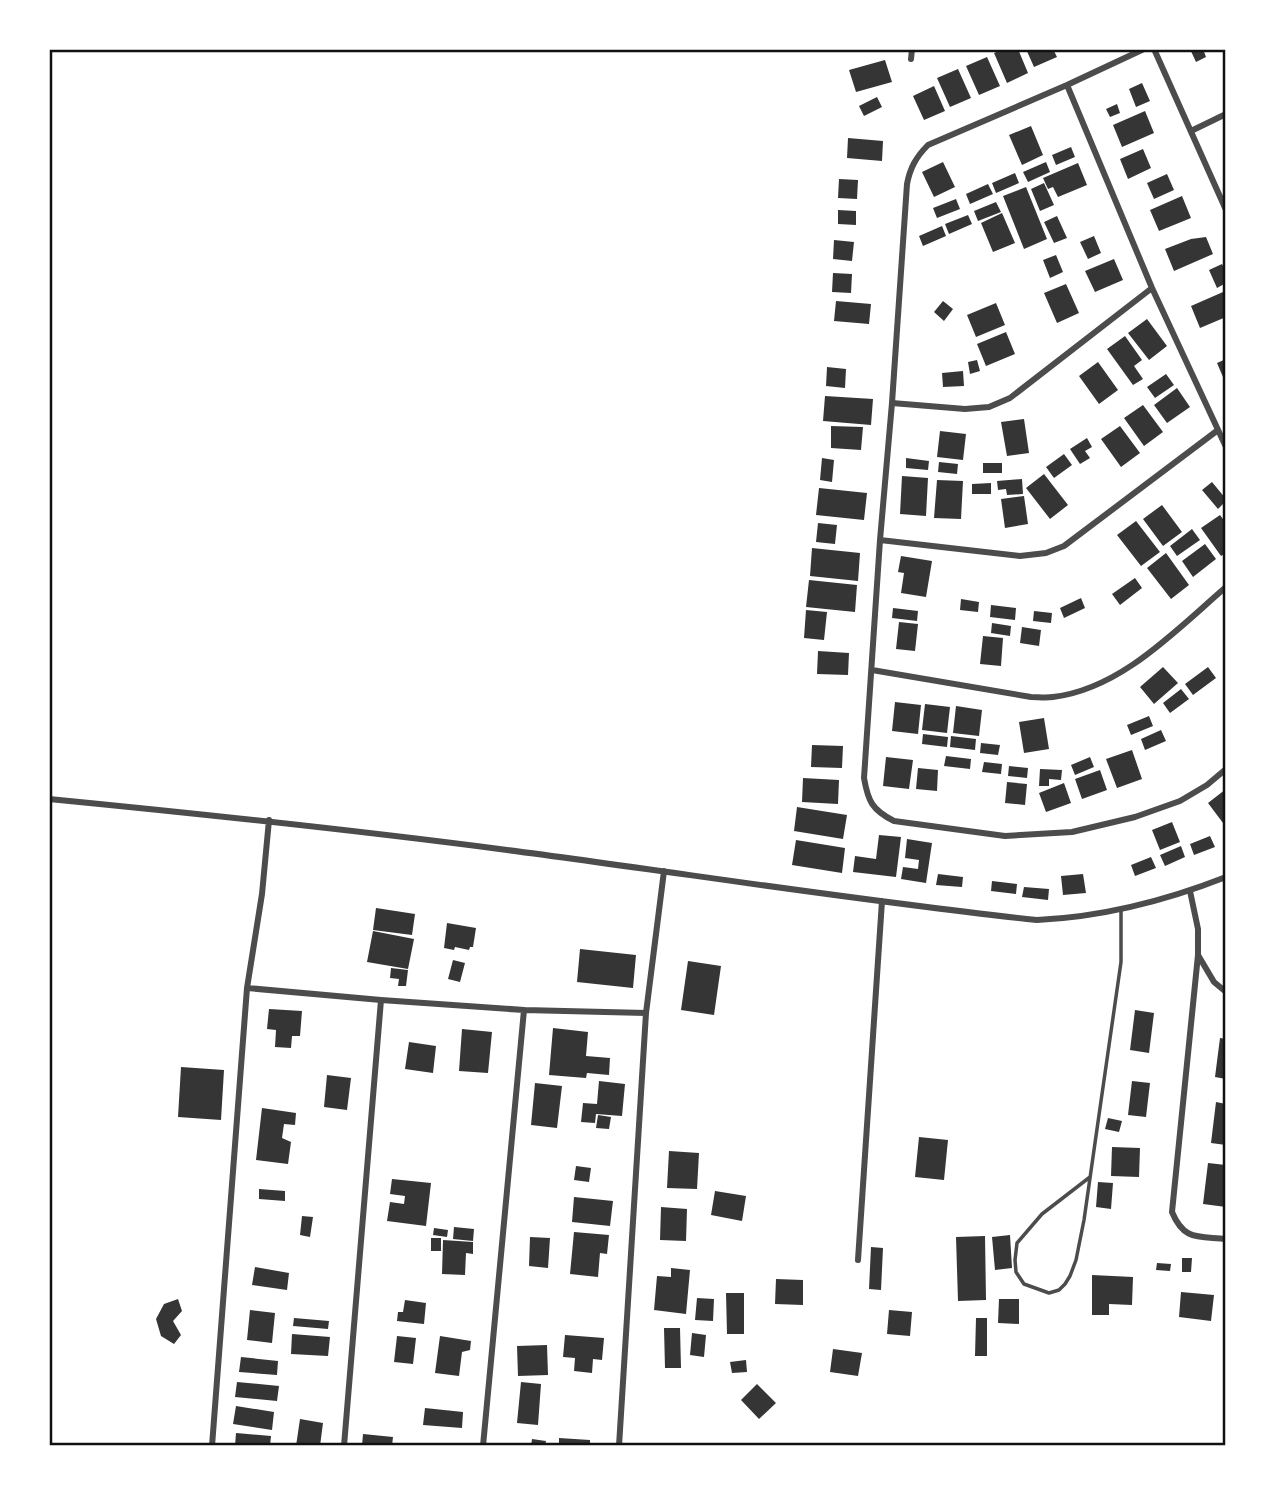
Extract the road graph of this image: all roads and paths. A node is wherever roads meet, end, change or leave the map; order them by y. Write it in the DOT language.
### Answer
graph roads {
  1 [pos="912,49"];
  2 [pos="1144,49"];
  3 [pos="1154,49"];
  4 [pos="911,59"];
  5 [pos="1067,86"];
  6 [pos="1226,114"];
  7 [pos="1191,131"];
  8 [pos="1226,210"];
  9 [pos="1152,288"];
  10 [pos="891,403"];
  11 [pos="1218,430"];
  12 [pos="1226,447"];
  13 [pos="880,540"];
  14 [pos="1226,587"];
  15 [pos="872,670"];
  16 [pos="1226,769"];
  17 [pos="49,799"];
  18 [pos="269,820"];
  19 [pos="664,871"];
  20 [pos="1226,877"];
  21 [pos="1190,891"];
  22 [pos="882,901"];
  23 [pos="1121,910"];
  24 [pos="1198,956"];
  25 [pos="247,988"];
  26 [pos="1226,992"];
  27 [pos="381,1000"];
  28 [pos="524,1010"];
  29 [pos="646,1013"];
  30 [pos="1090,1177"];
  31 [pos="1226,1239"];
  32 [pos="858,1260"];
  33 [pos="212,1446"];
  34 [pos="344,1446"];
  35 [pos="483,1446"];
  36 [pos="619,1446"];
  1 -- 4 [label="street"];
  2 -- 5 [label="street"];
  3 -- 7 [label="street"];
  5 -- 9 [label="street"];
  5 -- 10 [label="street"];
  6 -- 7 [label="street"];
  7 -- 8 [label="street"];
  9 -- 10 [label="street"];
  9 -- 11 [label="street"];
  10 -- 13 [label="street"];
  11 -- 12 [label="street"];
  11 -- 13 [label="street"];
  13 -- 15 [label="street"];
  14 -- 15 [label="street"];
  15 -- 16 [label="street"];
  17 -- 18 [label="street"];
  18 -- 19 [label="street"];
  18 -- 25 [label="street"];
  19 -- 22 [label="street"];
  19 -- 29 [label="street"];
  20 -- 21 [label="street"];
  21 -- 23 [label="street"];
  21 -- 24 [label="street"];
  22 -- 23 [label="street"];
  22 -- 32 [label="street"];
  23 -- 30 [label="lane"];
  24 -- 26 [label="street"];
  24 -- 31 [label="street"];
  25 -- 27 [label="street"];
  25 -- 33 [label="street"];
  27 -- 28 [label="street"];
  27 -- 34 [label="street"];
  28 -- 29 [label="street"];
  28 -- 35 [label="street"];
  29 -- 36 [label="street"];
  30 -- 30 [label="lane"];
}
